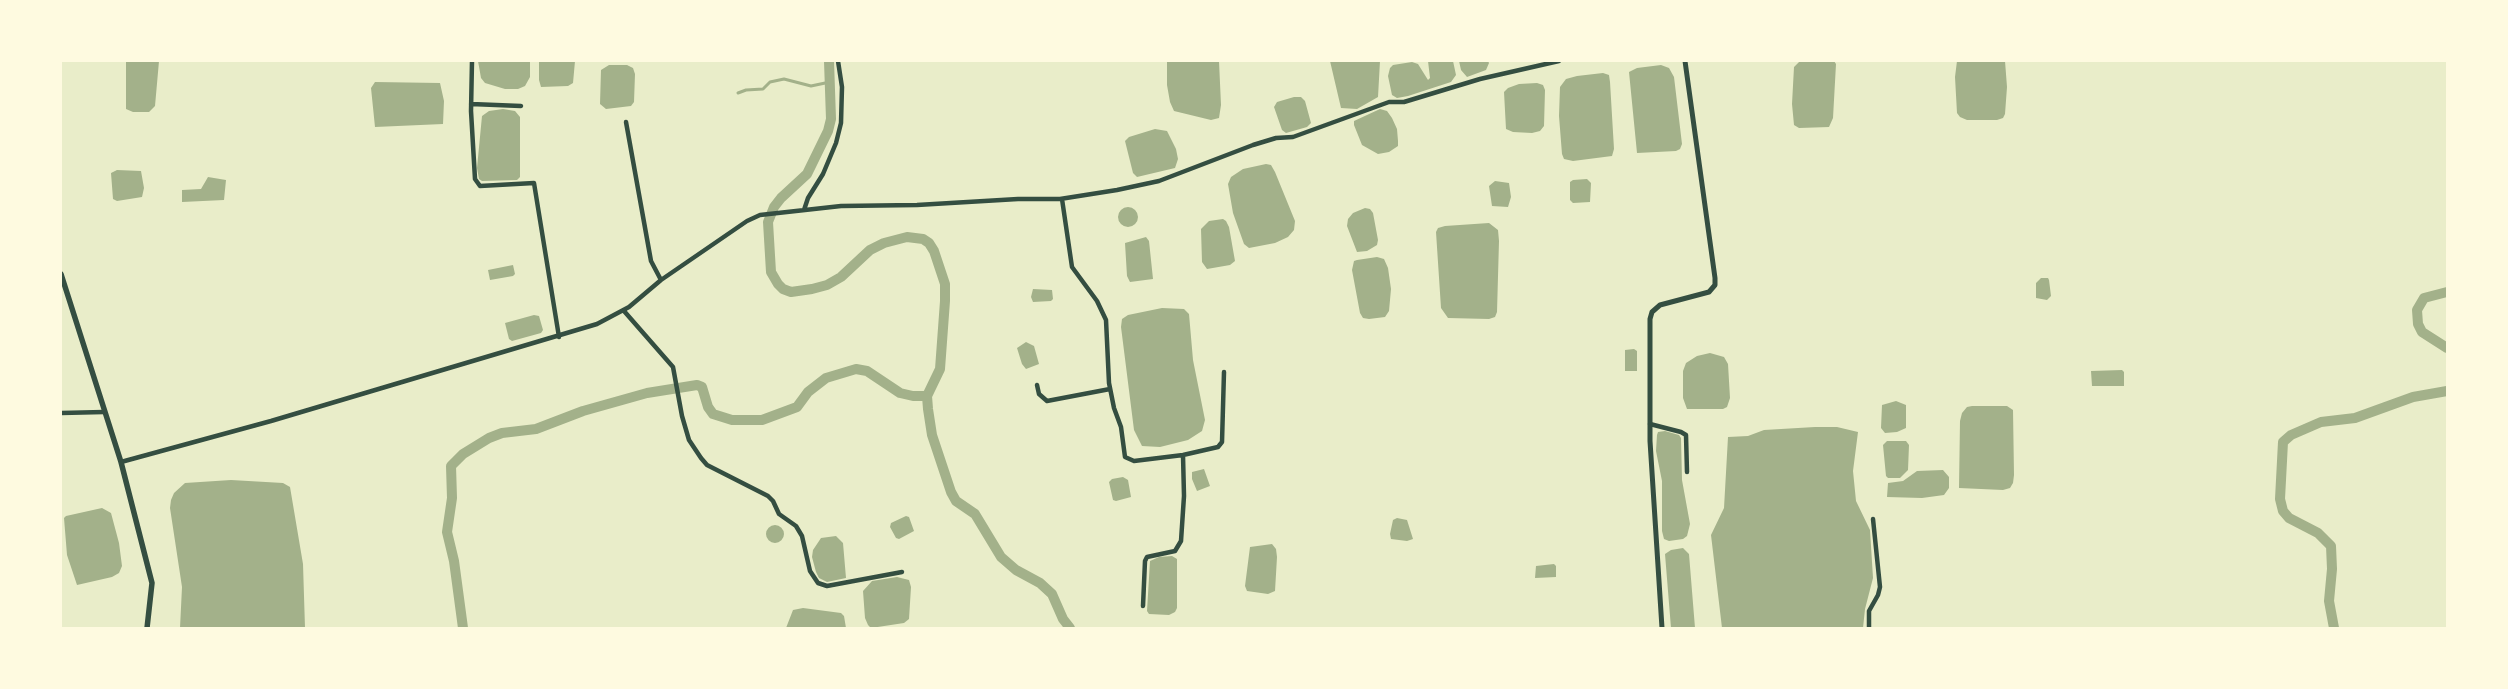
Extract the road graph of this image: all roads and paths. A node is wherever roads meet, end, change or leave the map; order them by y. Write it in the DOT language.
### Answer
graph roads {
  1 [pos="472,61"];
  2 [pos="838,61"];
  3 [pos="1559,61"];
  4 [pos="1685,61"];
  5 [pos="471,104"];
  6 [pos="521,106"];
  7 [pos="626,122"];
  8 [pos="1062,199"];
  9 [pos="804,210"];
  10 [pos="61,274"];
  11 [pos="662,280"];
  12 [pos="624,310"];
  13 [pos="559,337"];
  14 [pos="1224,372"];
  15 [pos="1036,385"];
  16 [pos="1110,389"];
  17 [pos="104,412"];
  18 [pos="61,413"];
  19 [pos="1650,424"];
  20 [pos="1183,456"];
  21 [pos="121,462"];
  22 [pos="1687,472"];
  23 [pos="1873,519"];
  24 [pos="902,572"];
  25 [pos="1143,606"];
  26 [pos="147,628"];
  27 [pos="1662,628"];
  28 [pos="1870,628"];
  1 -- 5 [label="street"];
  2 -- 9 [label="street"];
  3 -- 8 [label="street"];
  4 -- 19 [label="street"];
  5 -- 6 [label="street"];
  5 -- 13 [label="street"];
  7 -- 11 [label="street"];
  8 -- 9 [label="street"];
  8 -- 16 [label="street"];
  9 -- 11 [label="street"];
  10 -- 17 [label="main road"];
  11 -- 12 [label="street"];
  12 -- 13 [label="street"];
  12 -- 24 [label="street"];
  13 -- 21 [label="street"];
  14 -- 20 [label="street"];
  15 -- 16 [label="street"];
  16 -- 20 [label="street"];
  17 -- 18 [label="street"];
  17 -- 21 [label="main road"];
  19 -- 22 [label="street"];
  19 -- 27 [label="street"];
  20 -- 25 [label="street"];
  21 -- 26 [label="main road"];
  23 -- 28 [label="street"];
}
